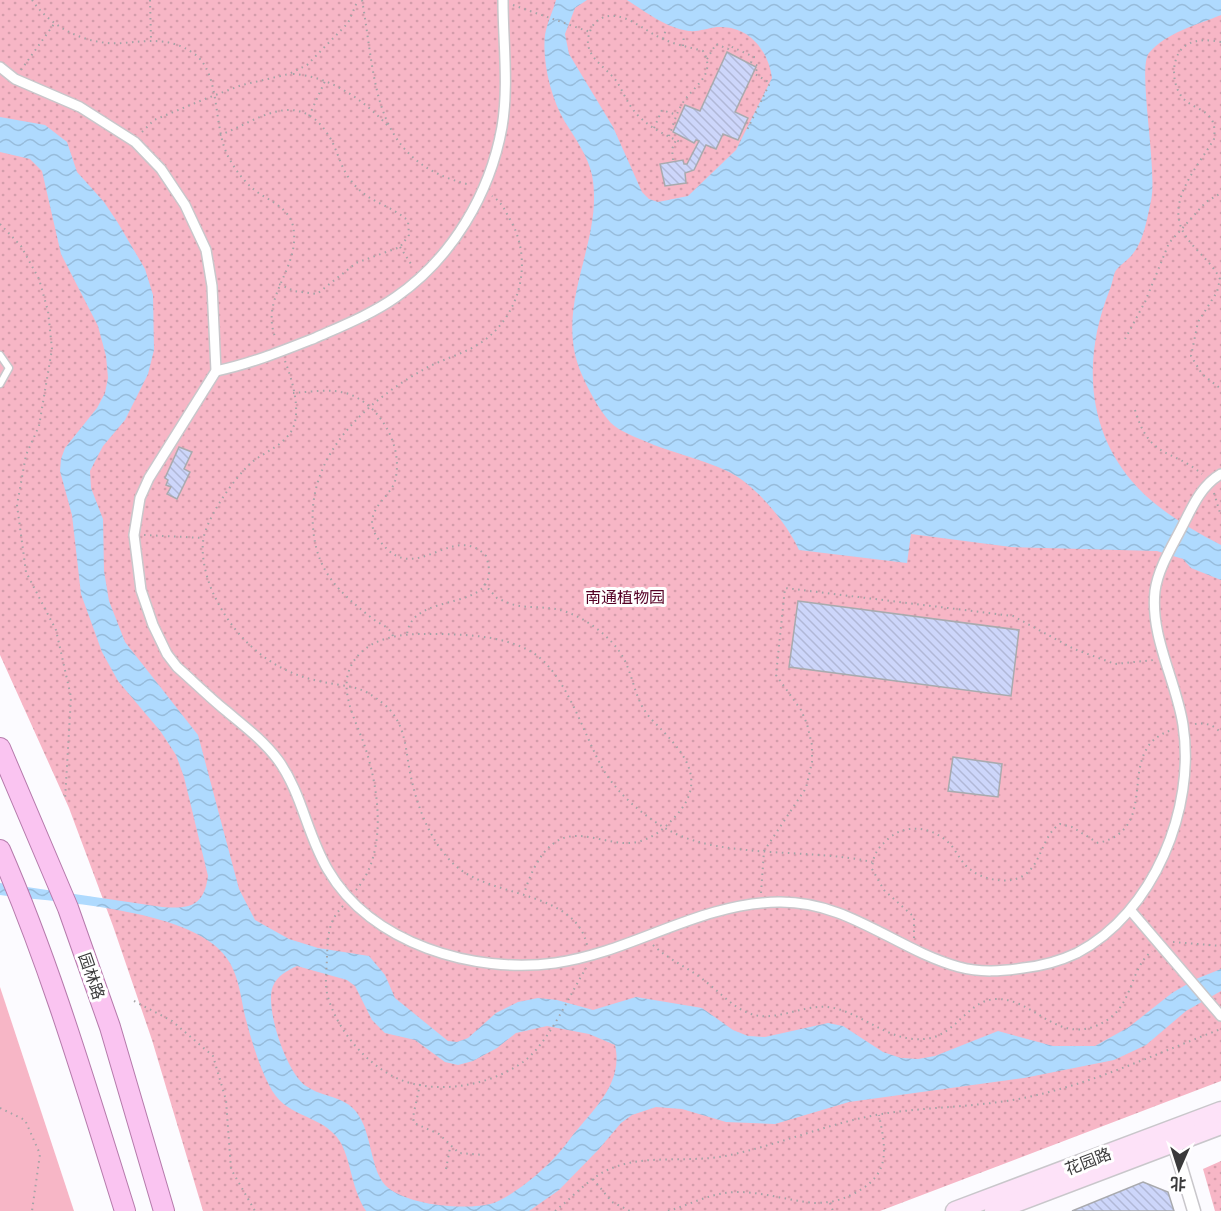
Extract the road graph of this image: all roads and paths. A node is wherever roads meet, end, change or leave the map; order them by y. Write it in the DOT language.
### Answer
graph roads {
  1 [pos="32,0"];
  2 [pos="150,0"];
  3 [pos="360,0"];
  4 [pos="503,0"];
  5 [pos="54,24"];
  6 [pos="666,29"];
  7 [pos="590,32"];
  8 [pos="684,35"];
  9 [pos="151,39"];
  10 [pos="663,39"];
  11 [pos="1221,42"];
  12 [pos="683,46"];
  13 [pos="707,58"];
  14 [pos="0,67"];
  15 [pos="289,74"];
  16 [pos="15,79"];
  17 [pos="325,81"];
  18 [pos="214,95"];
  19 [pos="677,115"];
  20 [pos="309,116"];
  21 [pos="390,128"];
  22 [pos="654,128"];
  23 [pos="747,130"];
  24 [pos="220,135"];
  25 [pos="669,136"];
  26 [pos="676,140"];
  27 [pos="135,142"];
  28 [pos="682,143"];
  29 [pos="673,160"];
  30 [pos="481,190"];
  31 [pos="1221,193"];
  32 [pos="0,224"];
  33 [pos="1182,228"];
  34 [pos="400,247"];
  35 [pos="420,278"];
  36 [pos="1221,283"];
  37 [pos="279,284"];
  38 [pos="1125,339"];
  39 [pos="282,352"];
  40 [pos="0,355"];
  41 [pos="216,371"];
  42 [pos="0,384"];
  43 [pos="1221,389"];
  44 [pos="293,393"];
  45 [pos="370,408"];
  46 [pos="1136,410"];
  47 [pos="1221,474"];
  48 [pos="1210,480"];
  49 [pos="1221,516"];
  50 [pos="134,535"];
  51 [pos="204,538"];
  52 [pos="484,584"];
  53 [pos="407,634"];
  54 [pos="393,636"];
  55 [pos="1166,659"];
  56 [pos="348,685"];
  57 [pos="1184,727"];
  58 [pos="1221,733"];
  59 [pos="0,748"];
  60 [pos="65,800"];
  61 [pos="665,827"];
  62 [pos="0,850"];
  63 [pos="764,850"];
  64 [pos="873,862"];
  65 [pos="524,894"];
  66 [pos="350,897"];
  67 [pos="761,903"];
  68 [pos="1131,910"];
  69 [pos="647,937"];
  70 [pos="1159,946"];
  71 [pos="1221,946"];
  72 [pos="913,947"];
  73 [pos="589,957"];
  74 [pos="134,1001"];
  75 [pos="1221,1016"];
  76 [pos="1221,1029"];
  77 [pos="420,1084"];
  78 [pos="0,1108"];
  79 [pos="1221,1111"];
  80 [pos="879,1115"];
  81 [pos="1221,1125"];
  82 [pos="1174,1144"];
  83 [pos="451,1147"];
  84 [pos="484,1155"];
  85 [pos="446,1169"];
  86 [pos="593,1179"];
  87 [pos="830,1202"];
  88 [pos="32,1211"];
  89 [pos="124,1211"];
  90 [pos="164,1211"];
  91 [pos="255,1211"];
  92 [pos="555,1211"];
  93 [pos="630,1211"];
  94 [pos="668,1211"];
  95 [pos="833,1211"];
  96 [pos="955,1211"];
  97 [pos="994,1211"];
  98 [pos="1194,1211"];
  1 -- 5 [label="path"];
  2 -- 9 [label="path"];
  3 -- 15 [label="path"];
  3 -- 21 [label="path"];
  4 -- 7 [label="path"];
  4 -- 30 [label="street"];
  5 -- 9 [label="path"];
  5 -- 16 [label="path"];
  6 -- 10 [label="path"];
  7 -- 10 [label="path"];
  7 -- 22 [label="path"];
  8 -- 12 [label="path"];
  9 -- 18 [label="path"];
  10 -- 12 [label="path"];
  11 -- 33 [label="path"];
  12 -- 13 [label="path"];
  13 -- 19 [label="path"];
  13 -- 23 [label="path"];
  14 -- 16 [label="street"];
  15 -- 17 [label="path"];
  15 -- 18 [label="path"];
  16 -- 27 [label="street"];
  17 -- 20 [label="path"];
  17 -- 21 [label="path"];
  18 -- 24 [label="path"];
  18 -- 27 [label="path"];
  19 -- 22 [label="path"];
  19 -- 25 [label="path"];
  20 -- 24 [label="path"];
  20 -- 34 [label="path"];
  21 -- 30 [label="path"];
  22 -- 25 [label="path"];
  24 -- 37 [label="path"];
  25 -- 26 [label="path"];
  26 -- 28 [label="path"];
  26 -- 29 [label="path"];
  27 -- 41 [label="street"];
  30 -- 35 [label="street"];
  30 -- 45 [label="path"];
  31 -- 33 [label="path"];
  32 -- 60 [label="path"];
  33 -- 36 [label="path"];
  33 -- 38 [label="path"];
  34 -- 35 [label="path"];
  34 -- 37 [label="path"];
  35 -- 39 [label="street"];
  36 -- 43 [label="path"];
  37 -- 39 [label="path"];
  39 -- 41 [label="street"];
  39 -- 44 [label="path"];
  40 -- 42 [label="lane"];
  41 -- 50 [label="street"];
  44 -- 45 [label="path"];
  44 -- 51 [label="path"];
  45 -- 52 [label="path"];
  45 -- 54 [label="path"];
  46 -- 48 [label="path"];
  47 -- 48 [label="street"];
  48 -- 49 [label="path"];
  48 -- 55 [label="street"];
  50 -- 51 [label="path"];
  50 -- 66 [label="street"];
  51 -- 56 [label="path"];
  52 -- 53 [label="path"];
  52 -- 61 [label="path"];
  53 -- 54 [label="path"];
  53 -- 61 [label="path"];
  54 -- 56 [label="path"];
  55 -- 57 [label="street"];
  55 -- 63 [label="path"];
  56 -- 65 [label="path"];
  56 -- 66 [label="path"];
  57 -- 58 [label="path"];
  57 -- 64 [label="path"];
  57 -- 68 [label="street"];
  59 -- 90 [label="main road, 园林路"];
  61 -- 63 [label="path"];
  61 -- 65 [label="path"];
  62 -- 89 [label="main road"];
  63 -- 64 [label="path"];
  63 -- 67 [label="path"];
  64 -- 72 [label="path"];
  65 -- 73 [label="path"];
  66 -- 73 [label="street"];
  66 -- 77 [label="path"];
  67 -- 69 [label="street"];
  67 -- 72 [label="street"];
  68 -- 70 [label="street"];
  68 -- 72 [label="street"];
  69 -- 70 [label="path"];
  69 -- 73 [label="street"];
  70 -- 71 [label="path"];
  70 -- 75 [label="street"];
  73 -- 77 [label="path"];
  74 -- 91 [label="path"];
  76 -- 80 [label="path"];
  77 -- 83 [label="path"];
  78 -- 88 [label="path"];
  79 -- 96 [label="main road, 花园路"];
  80 -- 86 [label="path"];
  80 -- 87 [label="path"];
  81 -- 82 [label="main road, 花园路"];
  82 -- 97 [label="main road, 花园路"];
  82 -- 98 [label="street"];
  83 -- 84 [label="path"];
  83 -- 85 [label="path"];
  86 -- 92 [label="path"];
  86 -- 93 [label="path"];
  87 -- 94 [label="path"];
  87 -- 95 [label="path"];
}
